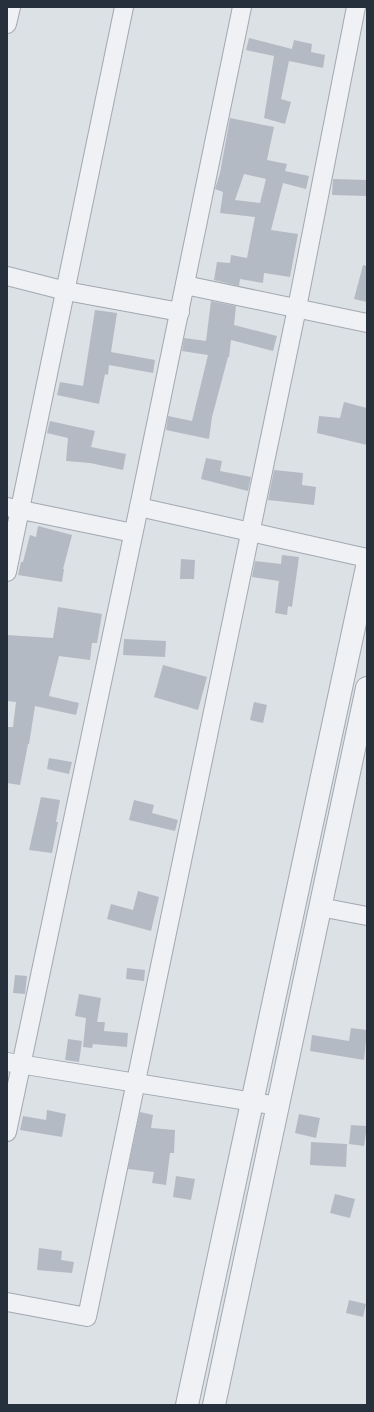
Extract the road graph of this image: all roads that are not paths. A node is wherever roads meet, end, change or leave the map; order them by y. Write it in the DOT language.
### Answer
graph roads {
  1 [pos="11,7"];
  2 [pos="124,7"];
  3 [pos="242,7"];
  4 [pos="356,7"];
  5 [pos="7,24"];
  6 [pos="7,276"];
  7 [pos="185,285"];
  8 [pos="66,291"];
  9 [pos="298,308"];
  10 [pos="180,312"];
  11 [pos="367,323"];
  12 [pos="139,507"];
  13 [pos="13,508"];
  14 [pos="250,532"];
  15 [pos="134,534"];
  16 [pos="367,558"];
  17 [pos="367,567"];
  18 [pos="7,572"];
  19 [pos="367,688"];
  20 [pos="320,908"];
  21 [pos="367,916"];
  22 [pos="14,1063"];
  23 [pos="136,1082"];
  24 [pos="252,1101"];
  25 [pos="278,1106"];
  26 [pos="7,1132"];
  27 [pos="7,1302"];
  28 [pos="188,1405"];
  29 [pos="214,1405"];
  1 -- 5 [label="street"];
  2 -- 8 [label="street"];
  3 -- 7 [label="street"];
  4 -- 9 [label="street"];
  6 -- 8 [label="street"];
  7 -- 9 [label="street"];
  7 -- 10 [label="street"];
  8 -- 10 [label="street"];
  8 -- 13 [label="street"];
  9 -- 11 [label="street"];
  9 -- 14 [label="street"];
  10 -- 12 [label="street"];
  12 -- 14 [label="street"];
  12 -- 15 [label="street"];
  13 -- 15 [label="street"];
  13 -- 18 [label="street"];
  14 -- 16 [label="street"];
  14 -- 23 [label="street"];
  15 -- 22 [label="street"];
  17 -- 24 [label="street"];
  19 -- 20 [label="street"];
  20 -- 21 [label="street"];
  20 -- 25 [label="street"];
  22 -- 23 [label="street"];
  22 -- 26 [label="street"];
  23 -- 24 [label="street"];
  23 -- 27 [label="street"];
  24 -- 25 [label="street"];
  24 -- 28 [label="street"];
  25 -- 29 [label="street"];
}
